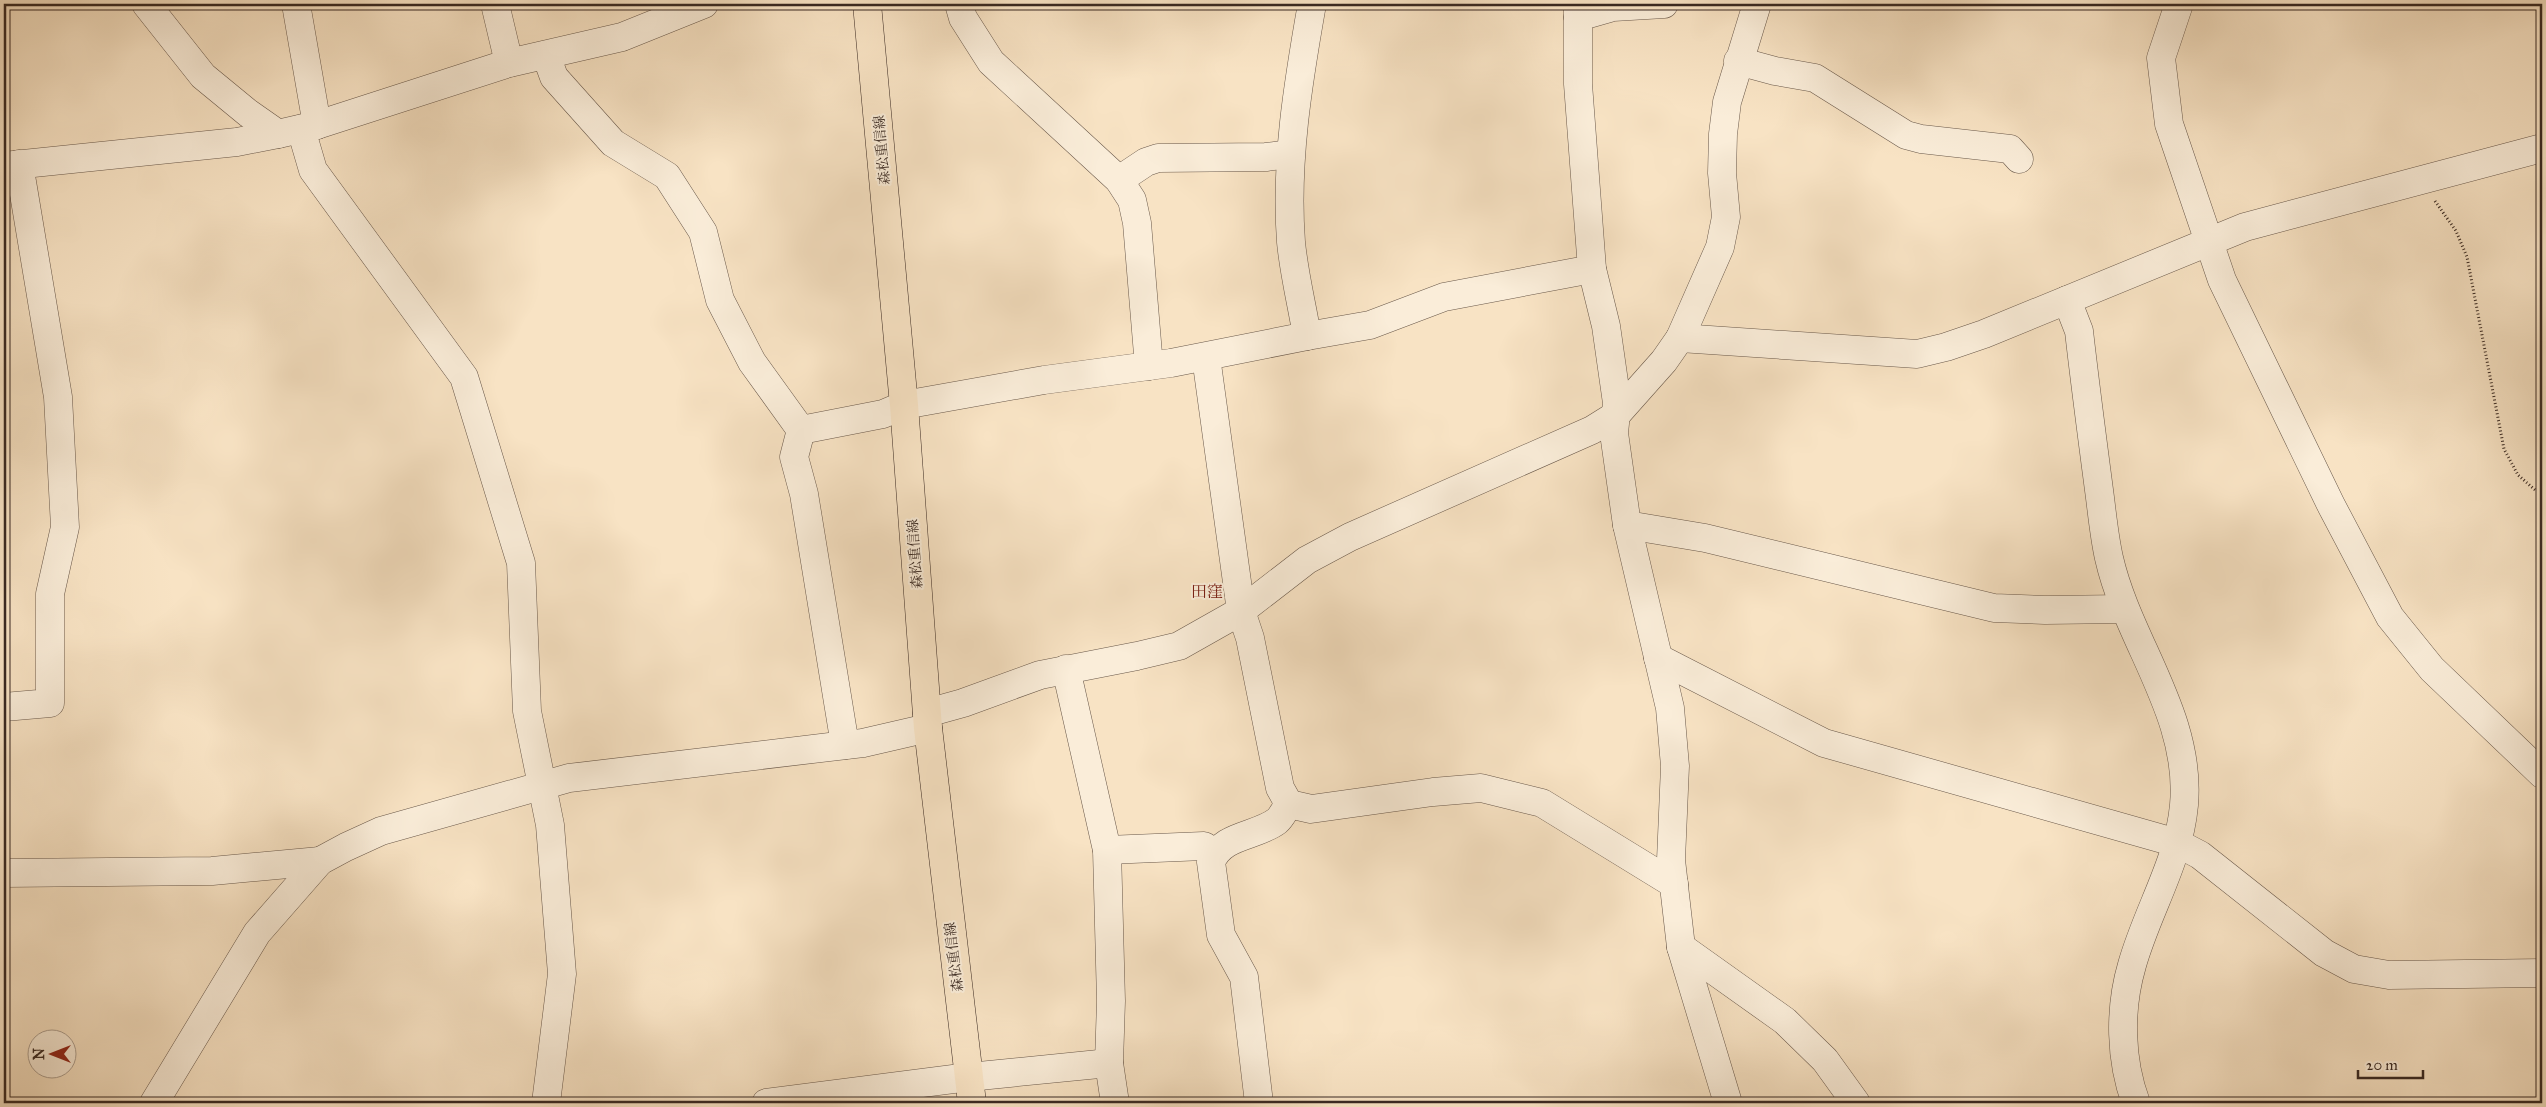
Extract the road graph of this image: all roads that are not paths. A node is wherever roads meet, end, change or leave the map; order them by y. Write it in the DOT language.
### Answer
graph roads {
  1 [pos="146,4"];
  2 [pos="296,4"];
  3 [pos="495,4"];
  4 [pos="704,4"];
  5 [pos="868,4"];
  6 [pos="959,4"];
  7 [pos="1312,4"];
  8 [pos="1664,4"];
  9 [pos="1755,4"];
  10 [pos="2179,4"];
  11 [pos="1578,10"];
  12 [pos="546,54"];
  13 [pos="1738,61"];
  14 [pos="509,63"];
  15 [pos="299,129"];
  16 [pos="2542,148"];
  17 [pos="1290,154"];
  18 [pos="2019,159"];
  19 [pos="12,165"];
  20 [pos="1119,180"];
  21 [pos="2210,243"];
  22 [pos="1592,269"];
  23 [pos="2068,300"];
  24 [pos="1307,336"];
  25 [pos="1680,338"];
  26 [pos="1206,357"];
  27 [pos="1150,366"];
  28 [pos="904,405"];
  29 [pos="1616,415"];
  30 [pos="800,430"];
  31 [pos="1627,525"];
  32 [pos="2124,609"];
  33 [pos="1241,611"];
  34 [pos="1658,658"];
  35 [pos="1066,670"];
  36 [pos="4,707"];
  37 [pos="927,720"];
  38 [pos="845,745"];
  39 [pos="2542,774"];
  40 [pos="541,785"];
  41 [pos="1289,804"];
  42 [pos="2177,843"];
  43 [pos="1107,850"];
  44 [pos="1214,853"];
  45 [pos="320,861"];
  46 [pos="4,873"];
  47 [pos="1674,884"];
  48 [pos="1681,947"];
  49 [pos="2542,973"];
  50 [pos="1109,1063"];
  51 [pos="970,1090"];
  52 [pos="154,1103"];
  53 [pos="546,1103"];
  54 [pos="766,1103"];
  55 [pos="1115,1103"];
  56 [pos="1259,1103"];
  57 [pos="1728,1103"];
  58 [pos="1856,1103"];
  59 [pos="2136,1103"];
  1 -- 15 [label="street"];
  2 -- 15 [label="street"];
  3 -- 14 [label="street"];
  4 -- 12 [label="street"];
  5 -- 28 [label="main road, 森松重信線"];
  6 -- 20 [label="street"];
  7 -- 17 [label="street"];
  8 -- 11 [label="street"];
  9 -- 13 [label="street"];
  10 -- 21 [label="street"];
  11 -- 22 [label="street"];
  12 -- 14 [label="street"];
  12 -- 30 [label="street"];
  13 -- 18 [label="street"];
  13 -- 25 [label="street"];
  14 -- 15 [label="street"];
  15 -- 19 [label="street"];
  15 -- 40 [label="street"];
  16 -- 21 [label="street"];
  17 -- 20 [label="street"];
  17 -- 24 [label="street"];
  19 -- 36 [label="street"];
  20 -- 27 [label="street"];
  21 -- 23 [label="street"];
  21 -- 39 [label="street"];
  22 -- 24 [label="street"];
  22 -- 29 [label="street"];
  23 -- 25 [label="street"];
  23 -- 32 [label="street"];
  24 -- 26 [label="street"];
  25 -- 29 [label="street"];
  26 -- 27 [label="street"];
  26 -- 33 [label="street"];
  27 -- 28 [label="street"];
  28 -- 30 [label="street"];
  28 -- 37 [label="main road, 森松重信線"];
  29 -- 31 [label="street"];
  29 -- 33 [label="street"];
  30 -- 38 [label="street"];
  31 -- 32 [label="street"];
  31 -- 34 [label="street"];
  32 -- 42 [label="street"];
  33 -- 35 [label="street"];
  33 -- 41 [label="street"];
  34 -- 42 [label="street"];
  34 -- 47 [label="street"];
  35 -- 37 [label="street"];
  35 -- 43 [label="street"];
  37 -- 38 [label="street"];
  37 -- 51 [label="main road, 森松重信線"];
  38 -- 40 [label="street"];
  40 -- 45 [label="street"];
  40 -- 53 [label="street"];
  41 -- 44 [label="street"];
  41 -- 47 [label="street"];
  42 -- 49 [label="street"];
  42 -- 59 [label="street"];
  43 -- 44 [label="street"];
  43 -- 50 [label="street"];
  44 -- 56 [label="street"];
  45 -- 46 [label="street"];
  45 -- 52 [label="street"];
  47 -- 48 [label="street"];
  48 -- 57 [label="street"];
  48 -- 58 [label="street"];
  50 -- 51 [label="street"];
  50 -- 55 [label="street"];
  51 -- 54 [label="street"];
}
